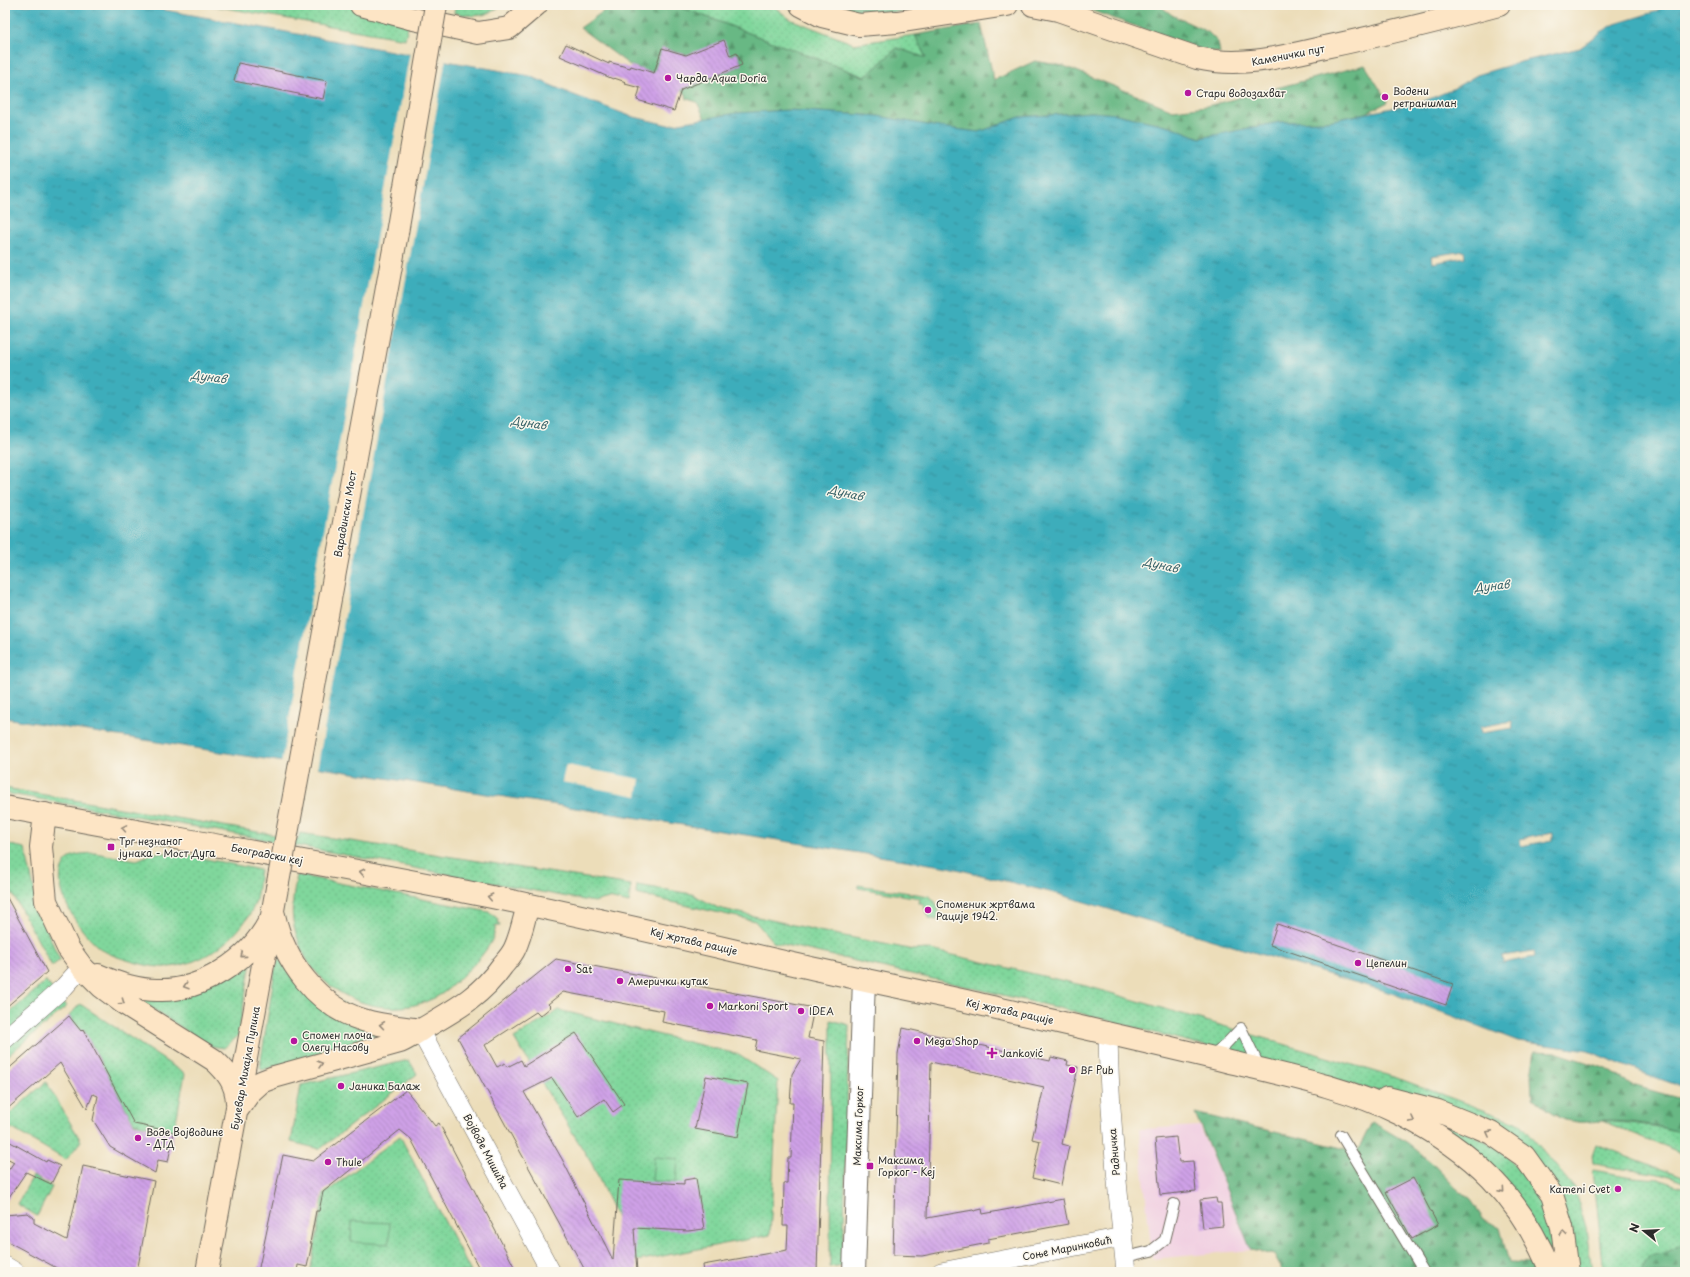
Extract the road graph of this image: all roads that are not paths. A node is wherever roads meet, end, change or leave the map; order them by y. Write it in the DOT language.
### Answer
graph roads {
  1 [pos="361,5"];
  2 [pos="436,5"];
  3 [pos="536,5"];
  4 [pos="801,5"];
  5 [pos="1007,5"];
  6 [pos="1033,5"];
  7 [pos="1499,5"];
  8 [pos="5,807"];
  9 [pos="45,814"];
  10 [pos="278,888"];
  11 [pos="528,904"];
  12 [pos="274,913"];
  13 [pos="82,967"];
  14 [pos="864,979"];
  15 [pos="420,1030"];
  16 [pos="1108,1032"];
  17 [pos="5,1039"];
  18 [pos="1209,1057"];
  19 [pos="1261,1069"];
  20 [pos="1350,1093"];
  21 [pos="238,1109"];
  22 [pos="1341,1136"];
  23 [pos="1174,1204"];
  24 [pos="1122,1237"];
  25 [pos="1125,1264"];
  26 [pos="5,1266"];
  27 [pos="16,1272"];
  28 [pos="208,1272"];
  29 [pos="551,1272"];
  30 [pos="854,1272"];
  31 [pos="943,1272"];
  32 [pos="1424,1272"];
  33 [pos="1551,1272"];
  34 [pos="1568,1272"];
  1 -- 3 [label="main road"];
  2 -- 10 [label="main road, Варадински Мост, bridge"];
  4 -- 5 [label="main road"];
  6 -- 7 [label="main road, Каменички пут"];
  8 -- 9 [label="main road, Београдски кеј"];
  11 -- 9 [label="main road, Београдски кеј, one-way"];
  9 -- 13 [label="main road"];
  10 -- 12 [label="main road, Булевар Михајла Пупина"];
  11 -- 14 [label="main road, Кеј жртава рације"];
  11 -- 15 [label="main road"];
  12 -- 13 [label="main road, one-way"];
  15 -- 12 [label="main road, one-way"];
  12 -- 21 [label="main road, Булевар Михајла Пупина"];
  13 -- 17 [label="street"];
  13 -- 21 [label="main road, one-way"];
  14 -- 16 [label="main road, Кеј жртава рације"];
  14 -- 30 [label="street, Максима Горког"];
  21 -- 15 [label="main road, one-way"];
  15 -- 29 [label="street, Војводе Мишића"];
  16 -- 18 [label="main road, Кеј жртава рације"];
  16 -- 24 [label="street, Радничка"];
  18 -- 19 [label="main road, Кеј жртава рације"];
  18 -- 19 [label="lane"];
  19 -- 20 [label="main road, Кеј жртава рације"];
  20 -- 33 [label="main road, Кеј жртава рације, one-way"];
  34 -- 20 [label="main road, one-way"];
  21 -- 28 [label="main road, Булевар Михајла Пупина"];
  22 -- 32 [label="lane"];
  23 -- 25 [label="lane"];
  24 -- 25 [label="street, Радничка"];
  24 -- 31 [label="street, Соње Маринковић"];
  26 -- 27 [label="street"];
}
